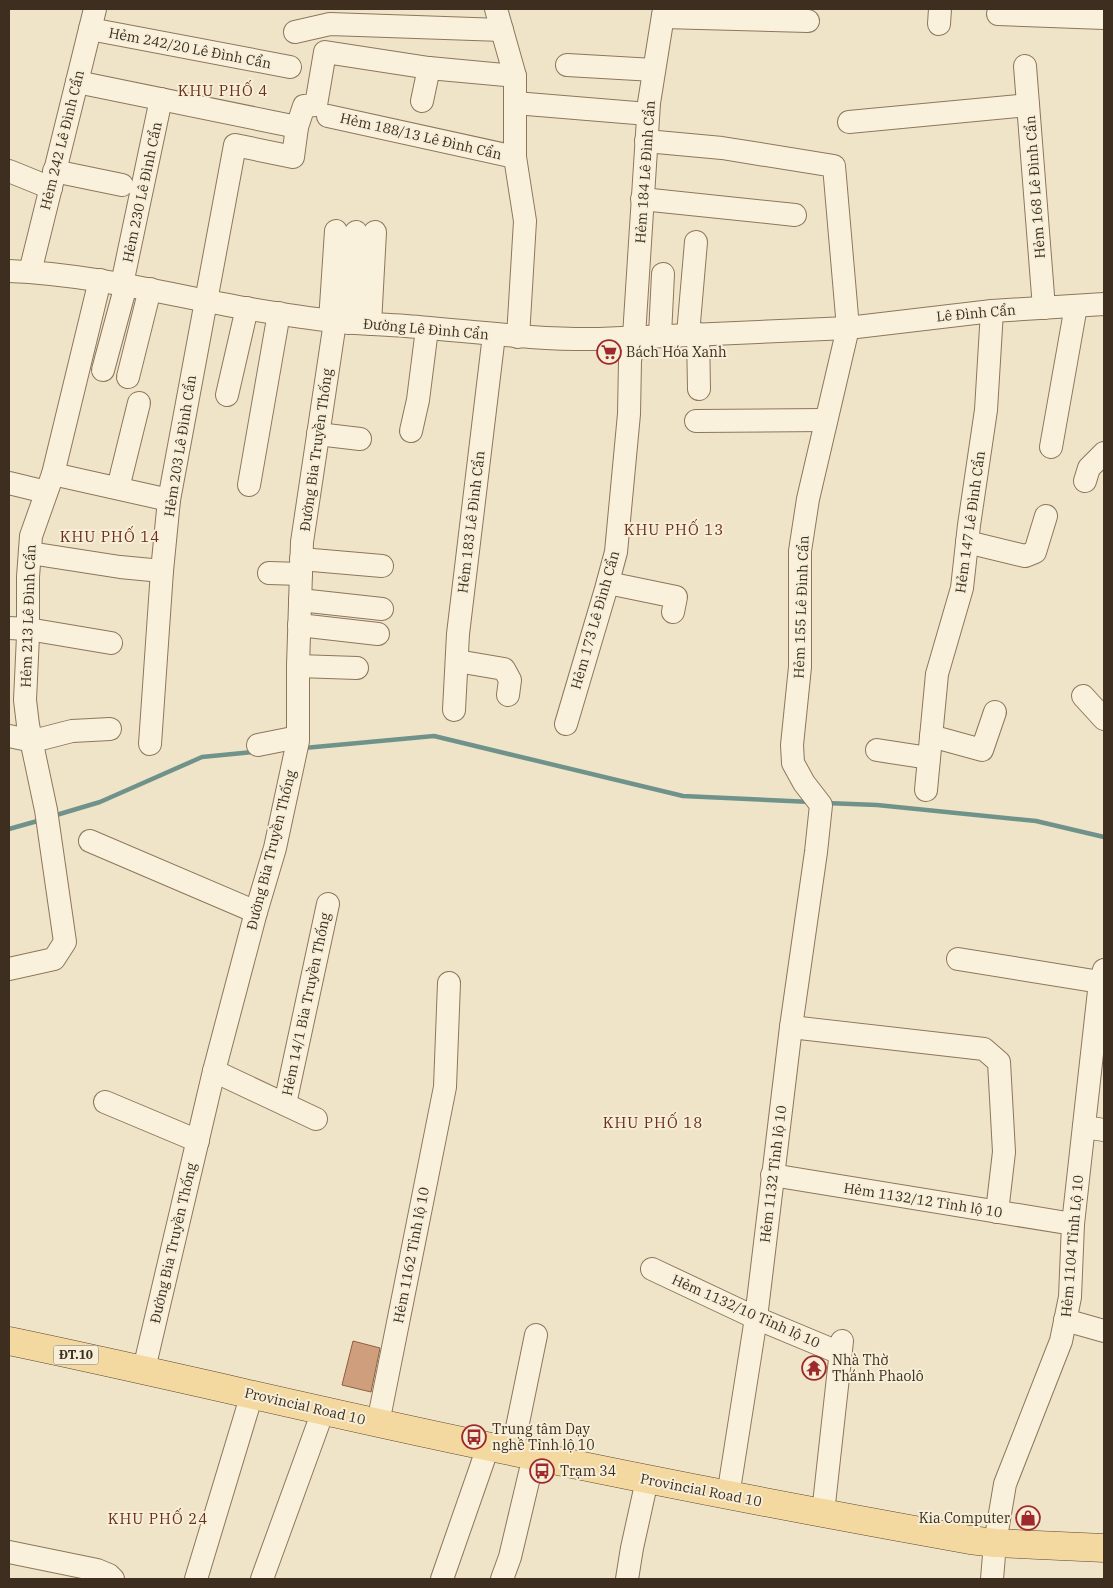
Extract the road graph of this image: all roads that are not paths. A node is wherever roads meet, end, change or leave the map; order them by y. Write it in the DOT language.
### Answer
graph roads {
  1 [pos="664,13"];
  2 [pos="998,14"];
  3 [pos="1104,18"];
  4 [pos="93,19"];
  5 [pos="499,19"];
  6 [pos="808,21"];
  7 [pos="295,32"];
  8 [pos="568,66"];
  9 [pos="1025,66"];
  10 [pos="290,67"];
  11 [pos="429,68"];
  12 [pos="654,70"];
  13 [pos="515,76"];
  14 [pos="77,82"];
  15 [pos="161,99"];
  16 [pos="422,101"];
  17 [pos="515,103"];
  18 [pos="1028,105"];
  19 [pos="648,114"];
  20 [pos="328,116"];
  21 [pos="849,122"];
  22 [pos="297,127"];
  23 [pos="646,141"];
  24 [pos="515,157"];
  25 [pos="9,171"];
  26 [pos="52,179"];
  27 [pos="122,184"];
  28 [pos="642,199"];
  29 [pos="795,215"];
  30 [pos="696,242"];
  31 [pos="19,271"];
  32 [pos="663,274"];
  33 [pos="100,280"];
  34 [pos="124,284"];
  35 [pos="150,289"];
  36 [pos="205,300"];
  37 [pos="1104,304"];
  38 [pos="1076,306"];
  39 [pos="247,308"];
  40 [pos="1044,308"];
  41 [pos="992,311"];
  42 [pos="279,313"];
  43 [pos="346,322"];
  44 [pos="427,328"];
  45 [pos="848,328"];
  46 [pos="693,334"];
  47 [pos="494,335"];
  48 [pos="634,336"];
  49 [pos="660,336"];
  50 [pos="518,337"];
  51 [pos="103,370"];
  52 [pos="128,377"];
  53 [pos="699,389"];
  54 [pos="228,395"];
  55 [pos="139,403"];
  56 [pos="826,420"];
  57 [pos="696,421"];
  58 [pos="411,430"];
  59 [pos="318,434"];
  60 [pos="360,439"];
  61 [pos="1051,447"];
  62 [pos="1104,453"];
  63 [pos="1085,481"];
  64 [pos="50,483"];
  65 [pos="9,484"];
  66 [pos="249,485"];
  67 [pos="118,488"];
  68 [pos="169,500"];
  69 [pos="1046,516"];
  70 [pos="967,542"];
  71 [pos="30,553"];
  72 [pos="301,566"];
  73 [pos="382,566"];
  74 [pos="162,571"];
  75 [pos="269,572"];
  76 [pos="608,582"];
  77 [pos="300,600"];
  78 [pos="382,610"];
  79 [pos="673,612"];
  80 [pos="18,621"];
  81 [pos="299,625"];
  82 [pos="378,634"];
  83 [pos="111,643"];
  84 [pos="457,661"];
  85 [pos="298,666"];
  86 [pos="357,668"];
  87 [pos="508,695"];
  88 [pos="1083,696"];
  89 [pos="17,700"];
  90 [pos="454,710"];
  91 [pos="995,712"];
  92 [pos="1104,719"];
  93 [pos="566,724"];
  94 [pos="110,729"];
  95 [pos="9,736"];
  96 [pos="931,736"];
  97 [pos="298,739"];
  98 [pos="33,742"];
  99 [pos="150,744"];
  100 [pos="258,745"];
  101 [pos="877,750"];
  102 [pos="929,758"];
  103 [pos="926,790"];
  104 [pos="90,841"];
  105 [pos="816,852"];
  106 [pos="328,904"];
  107 [pos="256,912"];
  108 [pos="958,959"];
  109 [pos="9,969"];
  110 [pos="1102,976"];
  111 [pos="449,983"];
  112 [pos="791,1027"];
  113 [pos="1100,1034"];
  114 [pos="214,1071"];
  115 [pos="105,1102"];
  116 [pos="285,1104"];
  117 [pos="316,1119"];
  118 [pos="1094,1129"];
  119 [pos="198,1141"];
  120 [pos="772,1175"];
  121 [pos="997,1212"];
  122 [pos="1073,1224"];
  123 [pos="652,1269"];
  124 [pos="756,1318"];
  125 [pos="1065,1320"];
  126 [pos="1104,1331"];
  127 [pos="536,1335"];
  128 [pos="9,1340"];
  129 [pos="144,1369"];
  130 [pos="252,1394"];
  131 [pos="323,1411"];
  132 [pos="378,1423"];
  133 [pos="511,1452"];
  134 [pos="647,1480"];
  135 [pos="728,1496"];
  136 [pos="823,1513"];
  137 [pos="995,1543"];
  138 [pos="1104,1548"];
  139 [pos="9,1552"];
  140 [pos="113,1579"];
  141 [pos="196,1579"];
  142 [pos="262,1579"];
  143 [pos="442,1579"];
  144 [pos="502,1579"];
  145 [pos="627,1579"];
  146 [pos="992,1579"];
  1 -- 6 [label="street"];
  1 -- 12 [label="street, Hẻm 184 Lê Đình Cẩn"];
  2 -- 3 [label="street"];
  4 -- 10 [label="street, Hẻm 242/20 Lê Đình Cẩn"];
  4 -- 14 [label="street, Hẻm 242 Lê Đình Cẩn"];
  5 -- 7 [label="street"];
  5 -- 13 [label="street"];
  8 -- 12 [label="street"];
  9 -- 18 [label="street, Hẻm 168 Lê Đình Cẩn"];
  11 -- 13 [label="street"];
  11 -- 16 [label="street"];
  11 -- 22 [label="street"];
  12 -- 19 [label="street, Hẻm 184 Lê Đình Cẩn"];
  13 -- 17 [label="street"];
  14 -- 15 [label="street"];
  14 -- 26 [label="street, Hẻm 242 Lê Đình Cẩn"];
  15 -- 22 [label="street"];
  15 -- 34 [label="street, Hẻm 230 Lê Đình Cẩn"];
  17 -- 19 [label="street"];
  17 -- 24 [label="street"];
  18 -- 21 [label="street"];
  18 -- 40 [label="street, Hẻm 168 Lê Đình Cẩn"];
  19 -- 23 [label="street, Hẻm 184 Lê Đình Cẩn"];
  20 -- 24 [label="street, Hẻm 188/13 Lê Đình Cẩn"];
  22 -- 36 [label="street, Hẻm 203 Lê Đình Cẩn"];
  23 -- 28 [label="street, Hẻm 184 Lê Đình Cẩn"];
  23 -- 45 [label="street, Hẻm 155 Lê Đình Cẩn"];
  24 -- 50 [label="street"];
  25 -- 26 [label="street"];
  26 -- 27 [label="street"];
  26 -- 31 [label="street, Hẻm 242 Lê Đình Cẩn"];
  28 -- 29 [label="street"];
  28 -- 48 [label="street, Hẻm 184 Lê Đình Cẩn"];
  30 -- 46 [label="street"];
  31 -- 33 [label="street, Đường Lê Đình Cẩn"];
  32 -- 49 [label="street"];
  33 -- 34 [label="street, Đường Lê Đình Cẩn"];
  33 -- 64 [label="street, Hẻm 213 Lê Đình Cẩn"];
  34 -- 35 [label="street, Đường Lê Đình Cẩn"];
  34 -- 51 [label="street, Hẻm 230 Lê Đình Cẩn"];
  35 -- 36 [label="street, Đường Lê Đình Cẩn"];
  35 -- 52 [label="street"];
  36 -- 39 [label="street, Đường Lê Đình Cẩn"];
  36 -- 68 [label="street, Hẻm 203 Lê Đình Cẩn"];
  37 -- 38 [label="street, Lê Đình Cẩn"];
  38 -- 40 [label="street, Lê Đình Cẩn"];
  38 -- 61 [label="street"];
  39 -- 42 [label="street, Đường Lê Đình Cẩn"];
  39 -- 54 [label="street"];
  40 -- 41 [label="street, Lê Đình Cẩn"];
  41 -- 45 [label="street, Lê Đình Cẩn"];
  41 -- 70 [label="street, Hẻm 147 Lê Đình Cẩn"];
  42 -- 43 [label="street, Đường Lê Đình Cẩn"];
  42 -- 66 [label="street"];
  43 -- 43 [label="street"];
  43 -- 44 [label="street, Đường Lê Đình Cẩn"];
  43 -- 59 [label="street, Đường Bia Truyền Thống"];
  44 -- 47 [label="street, Đường Lê Đình Cẩn"];
  44 -- 58 [label="street"];
  45 -- 46 [label="street, Đường Lê Đình Cẩn"];
  45 -- 56 [label="street, Hẻm 155 Lê Đình Cẩn"];
  46 -- 49 [label="street, Đường Lê Đình Cẩn"];
  46 -- 53 [label="street"];
  47 -- 50 [label="street, Đường Lê Đình Cẩn"];
  47 -- 84 [label="street, Hẻm 183 Lê Đình Cẩn"];
  48 -- 49 [label="street, Đường Lê Đình Cẩn"];
  48 -- 50 [label="street, Đường Lê Đình Cẩn"];
  48 -- 76 [label="street, Hẻm 173 Lê Đình Cẩn"];
  55 -- 67 [label="street"];
  56 -- 57 [label="street"];
  56 -- 105 [label="street, Hẻm 155 Lê Đình Cẩn"];
  59 -- 60 [label="street"];
  59 -- 72 [label="street, Đường Bia Truyền Thống"];
  62 -- 63 [label="street"];
  64 -- 65 [label="street"];
  64 -- 67 [label="street"];
  64 -- 71 [label="street, Hẻm 213 Lê Đình Cẩn"];
  67 -- 68 [label="street"];
  68 -- 74 [label="street, Hẻm 203 Lê Đình Cẩn"];
  69 -- 70 [label="street"];
  70 -- 96 [label="street, Hẻm 147 Lê Đình Cẩn"];
  71 -- 74 [label="street"];
  71 -- 80 [label="street, Hẻm 213 Lê Đình Cẩn"];
  72 -- 73 [label="street"];
  72 -- 75 [label="street"];
  72 -- 77 [label="street, Đường Bia Truyền Thống"];
  74 -- 99 [label="street, Hẻm 203 Lê Đình Cẩn"];
  76 -- 79 [label="street"];
  76 -- 93 [label="street, Hẻm 173 Lê Đình Cẩn"];
  77 -- 78 [label="street"];
  77 -- 81 [label="street, Đường Bia Truyền Thống"];
  80 -- 83 [label="street"];
  80 -- 89 [label="street, Hẻm 213 Lê Đình Cẩn"];
  81 -- 82 [label="street"];
  81 -- 85 [label="street, Đường Bia Truyền Thống"];
  84 -- 87 [label="street"];
  84 -- 90 [label="street, Hẻm 183 Lê Đình Cẩn"];
  85 -- 86 [label="street"];
  85 -- 97 [label="street, Đường Bia Truyền Thống"];
  88 -- 92 [label="street"];
  89 -- 98 [label="street, Hẻm 213 Lê Đình Cẩn"];
  91 -- 96 [label="street"];
  94 -- 98 [label="street"];
  95 -- 98 [label="street"];
  96 -- 102 [label="street, Hẻm 147 Lê Đình Cẩn"];
  97 -- 100 [label="street"];
  97 -- 107 [label="street, Đường Bia Truyền Thống"];
  98 -- 109 [label="street, Hẻm 213 Lê Đình Cẩn"];
  101 -- 102 [label="street"];
  102 -- 103 [label="street, Hẻm 147 Lê Đình Cẩn"];
  104 -- 107 [label="street"];
  105 -- 112 [label="street, Hẻm 1132 Tỉnh lộ 10"];
  106 -- 116 [label="street, Hẻm 14/1 Bia Truyền Thống"];
  107 -- 114 [label="street, Đường Bia Truyền Thống"];
  108 -- 110 [label="street"];
  110 -- 113 [label="street, Hẻm 1104 Tỉnh Lộ 10"];
  111 -- 132 [label="street, Hẻm 1162 Tỉnh lộ 10"];
  112 -- 120 [label="street, Hẻm 1132 Tỉnh lộ 10"];
  112 -- 121 [label="street"];
  113 -- 118 [label="street, Hẻm 1104 Tỉnh Lộ 10"];
  114 -- 116 [label="street"];
  114 -- 119 [label="street, Đường Bia Truyền Thống"];
  115 -- 119 [label="street"];
  116 -- 117 [label="street"];
  118 -- 122 [label="street, Hẻm 1104 Tỉnh Lộ 10"];
  119 -- 129 [label="street, Đường Bia Truyền Thống"];
  120 -- 121 [label="street, Hẻm 1132/12 Tỉnh lộ 10"];
  120 -- 124 [label="street, Hẻm 1132 Tỉnh lộ 10"];
  121 -- 122 [label="street, Hẻm 1132/12 Tỉnh lộ 10"];
  122 -- 125 [label="street, Hẻm 1104 Tỉnh Lộ 10"];
  123 -- 124 [label="street, Hẻm 1132/10 Tỉnh lộ 10"];
  124 -- 135 [label="street, Hẻm 1132 Tỉnh lộ 10"];
  124 -- 136 [label="street, Hẻm 1132/10 Tỉnh lộ 10"];
  125 -- 126 [label="street"];
  125 -- 137 [label="street, Hẻm 1104 Tỉnh Lộ 10"];
  127 -- 133 [label="street"];
  128 -- 129 [label="main road, Provincial Road 10 / ĐT.10"];
  129 -- 130 [label="main road, Provincial Road 10 / ĐT.10"];
  130 -- 131 [label="main road, Provincial Road 10 / ĐT.10"];
  130 -- 141 [label="street"];
  131 -- 132 [label="main road, Provincial Road 10 / ĐT.10"];
  131 -- 142 [label="street"];
  132 -- 133 [label="main road, Provincial Road 10 / ĐT.10"];
  133 -- 134 [label="main road, Provincial Road 10 / ĐT.10"];
  133 -- 143 [label="street"];
  133 -- 144 [label="street"];
  134 -- 135 [label="main road, Provincial Road 10 / ĐT.10"];
  134 -- 145 [label="street"];
  135 -- 136 [label="main road, Provincial Road 10 / ĐT.10"];
  136 -- 137 [label="main road, Provincial Road 10 / ĐT.10"];
  137 -- 138 [label="main road, Provincial Road 10 / ĐT.10"];
  137 -- 146 [label="street, Hẻm 1104 Tỉnh Lộ 10"];
  139 -- 140 [label="street"];
}
